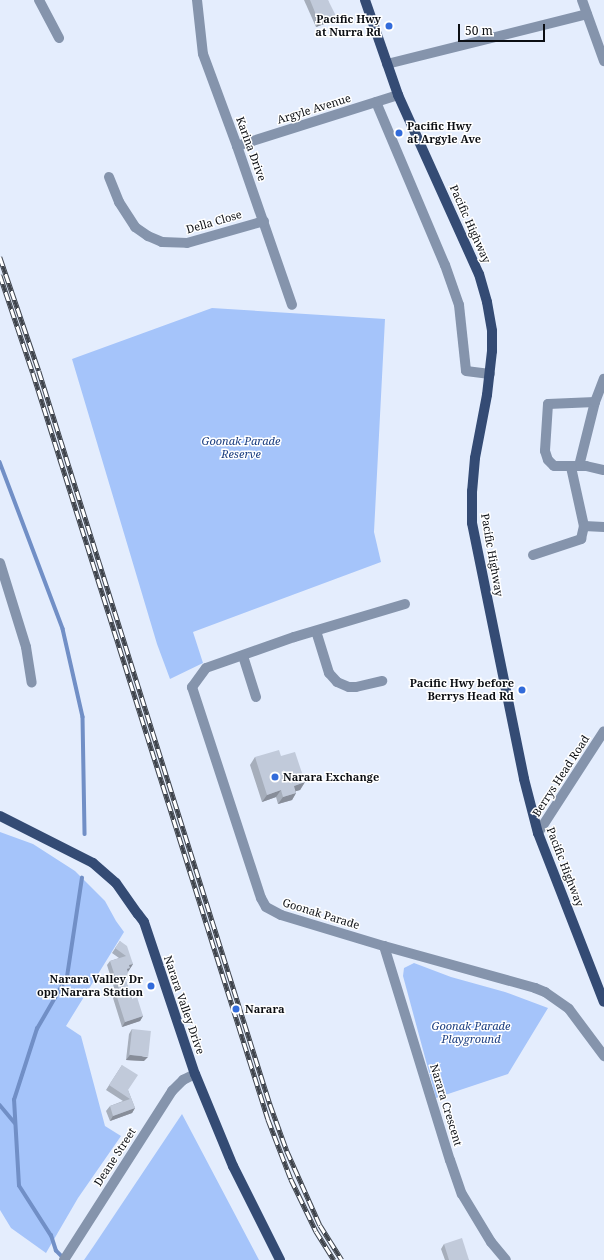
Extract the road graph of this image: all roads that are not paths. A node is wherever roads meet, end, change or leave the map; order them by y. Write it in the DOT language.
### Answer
graph roads {
  1 [pos="38,0"];
  2 [pos="197,0"];
  3 [pos="364,0"];
  4 [pos="582,0"];
  5 [pos="587,14"];
  6 [pos="59,38"];
  7 [pos="602,50"];
  8 [pos="604,61"];
  9 [pos="388,64"];
  10 [pos="398,95"];
  11 [pos="376,102"];
  12 [pos="237,146"];
  13 [pos="109,177"];
  14 [pos="264,221"];
  15 [pos="292,305"];
  16 [pos="490,374"];
  17 [pos="604,379"];
  18 [pos="595,402"];
  19 [pos="575,466"];
  20 [pos="604,470"];
  21 [pos="584,526"];
  22 [pos="604,527"];
  23 [pos="533,555"];
  24 [pos="0,563"];
  25 [pos="405,604"];
  26 [pos="316,631"];
  27 [pos="243,656"];
  28 [pos="382,681"];
  29 [pos="32,683"];
  30 [pos="256,697"];
  31 [pos="604,731"];
  32 [pos="0,816"];
  33 [pos="538,833"];
  34 [pos="384,946"];
  35 [pos="604,1002"];
  36 [pos="604,1056"];
  37 [pos="195,1074"];
  38 [pos="64,1260"];
  39 [pos="280,1260"];
  40 [pos="506,1260"];
  1 -- 6 [label="street"];
  2 -- 12 [label="street, Karina Drive"];
  3 -- 9 [label="main road, Pacific Highway"];
  4 -- 5 [label="street"];
  5 -- 7 [label="street"];
  5 -- 9 [label="street"];
  7 -- 8 [label="street"];
  9 -- 10 [label="main road, Pacific Highway"];
  10 -- 11 [label="street, Argyle Avenue"];
  10 -- 16 [label="main road, Pacific Highway"];
  11 -- 12 [label="street, Argyle Avenue"];
  11 -- 16 [label="street"];
  12 -- 14 [label="street, Karina Drive"];
  13 -- 14 [label="street, Della Close"];
  14 -- 15 [label="street, Karina Drive"];
  16 -- 33 [label="main road, Pacific Highway"];
  17 -- 18 [label="street"];
  18 -- 19 [label="street"];
  18 -- 19 [label="street"];
  19 -- 20 [label="street"];
  19 -- 21 [label="street"];
  21 -- 22 [label="street"];
  21 -- 23 [label="street"];
  24 -- 29 [label="street"];
  25 -- 26 [label="street, Goonak Parade"];
  26 -- 27 [label="street, Goonak Parade"];
  26 -- 28 [label="street"];
  27 -- 30 [label="street"];
  27 -- 34 [label="street, Goonak Parade"];
  31 -- 33 [label="street, Berrys Head Road"];
  32 -- 37 [label="main road, Narara Valley Drive"];
  33 -- 35 [label="main road, Pacific Highway"];
  34 -- 36 [label="street, Goonak Parade"];
  34 -- 40 [label="street, Narara Crescent"];
  37 -- 38 [label="street, Deane Street"];
  37 -- 39 [label="main road, Narara Valley Drive"];
}
